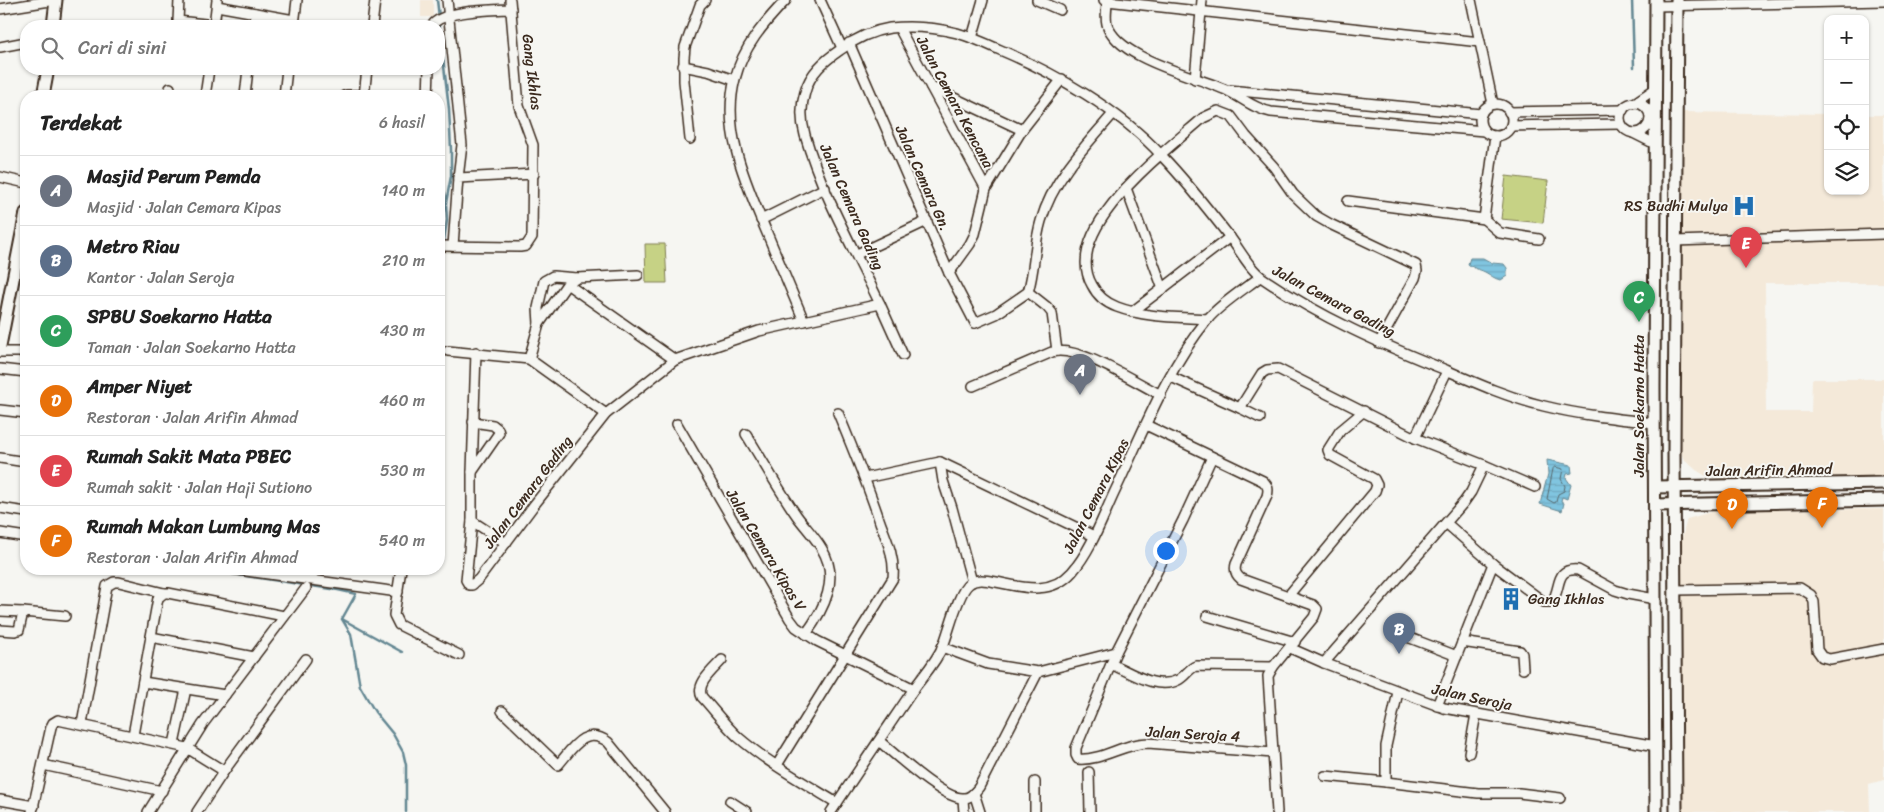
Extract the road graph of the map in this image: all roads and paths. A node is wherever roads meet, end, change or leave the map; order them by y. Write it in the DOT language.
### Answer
graph roads {
  1 [pos="56,0"];
  2 [pos="179,0"];
  3 [pos="297,0"];
  4 [pos="374,0"];
  5 [pos="447,0"];
  6 [pos="786,0"];
  7 [pos="820,0"];
  8 [pos="983,0"];
  9 [pos="1037,0"];
  10 [pos="1202,0"];
  11 [pos="1471,0"];
  12 [pos="1106,1"];
  13 [pos="1884,1"];
  14 [pos="702,2"];
  15 [pos="217,3"];
  16 [pos="1656,3"];
  17 [pos="1677,3"];
  18 [pos="511,5"];
  19 [pos="0,10"];
  20 [pos="1060,10"];
  21 [pos="1201,12"];
  22 [pos="255,13"];
  23 [pos="448,16"];
  24 [pos="54,20"];
  25 [pos="178,20"];
  26 [pos="215,20"];
  27 [pos="254,20"];
  28 [pos="282,20"];
  29 [pos="294,20"];
  30 [pos="372,20"];
  31 [pos="440,20"];
  32 [pos="899,28"];
  33 [pos="972,38"];
  34 [pos="1480,42"];
  35 [pos="20,43"];
  36 [pos="845,46"];
  37 [pos="0,47"];
  38 [pos="683,66"];
  39 [pos="47,75"];
  40 [pos="208,75"];
  41 [pos="247,75"];
  42 [pos="286,75"];
  43 [pos="366,75"];
  44 [pos="429,75"];
  45 [pos="1195,78"];
  46 [pos="1062,79"];
  47 [pos="734,80"];
  48 [pos="931,87"];
  49 [pos="1655,89"];
  50 [pos="44,90"];
  51 [pos="206,90"];
  52 [pos="246,90"];
  53 [pos="285,90"];
  54 [pos="365,90"];
  55 [pos="428,90"];
  56 [pos="1226,90"];
  57 [pos="1494,104"];
  58 [pos="1633,104"];
  59 [pos="1622,110"];
  60 [pos="1509,112"];
  61 [pos="1113,114"];
  62 [pos="1481,114"];
  63 [pos="1621,124"];
  64 [pos="1511,126"];
  65 [pos="1022,130"];
  66 [pos="1484,131"];
  67 [pos="1632,133"];
  68 [pos="1495,136"];
  69 [pos="690,139"];
  70 [pos="1655,144"];
  71 [pos="1161,155"];
  72 [pos="534,174"];
  73 [pos="0,178"];
  74 [pos="458,178"];
  75 [pos="20,182"];
  76 [pos="825,188"];
  77 [pos="1126,188"];
  78 [pos="986,190"];
  79 [pos="1348,201"];
  80 [pos="1484,219"];
  81 [pos="761,220"];
  82 [pos="927,221"];
  83 [pos="1884,234"];
  84 [pos="1230,238"];
  85 [pos="1539,239"];
  86 [pos="20,240"];
  87 [pos="1676,241"];
  88 [pos="445,246"];
  89 [pos="453,246"];
  90 [pos="857,254"];
  91 [pos="950,274"];
  92 [pos="638,275"];
  93 [pos="1260,277"];
  94 [pos="578,278"];
  95 [pos="567,284"];
  96 [pos="1163,288"];
  97 [pos="1028,292"];
  98 [pos="880,304"];
  99 [pos="1132,312"];
  100 [pos="3,317"];
  101 [pos="1208,319"];
  102 [pos="804,321"];
  103 [pos="539,324"];
  104 [pos="1379,343"];
  105 [pos="0,346"];
  106 [pos="448,351"];
  107 [pos="1057,351"];
  108 [pos="0,352"];
  109 [pos="20,352"];
  110 [pos="476,352"];
  111 [pos="903,355"];
  112 [pos="529,359"];
  113 [pos="676,360"];
  114 [pos="0,369"];
  115 [pos="20,371"];
  116 [pos="1447,371"];
  117 [pos="1171,377"];
  118 [pos="973,386"];
  119 [pos="1161,395"];
  120 [pos="1240,408"];
  121 [pos="0,410"];
  122 [pos="1364,411"];
  123 [pos="20,412"];
  124 [pos="838,413"];
  125 [pos="606,414"];
  126 [pos="1260,418"];
  127 [pos="473,422"];
  128 [pos="1654,423"];
  129 [pos="677,424"];
  130 [pos="1146,425"];
  131 [pos="746,434"];
  132 [pos="1415,438"];
  133 [pos="1212,457"];
  134 [pos="0,458"];
  135 [pos="1655,458"];
  136 [pos="1674,460"];
  137 [pos="20,461"];
  138 [pos="940,462"];
  139 [pos="1484,465"];
  140 [pos="472,472"];
  141 [pos="865,478"];
  142 [pos="1884,483"];
  143 [pos="1534,487"];
  144 [pos="1655,487"];
  145 [pos="1674,487"];
  146 [pos="1884,500"];
  147 [pos="1655,505"];
  148 [pos="1675,505"];
  149 [pos="0,508"];
  150 [pos="20,511"];
  151 [pos="472,521"];
  152 [pos="1446,523"];
  153 [pos="0,533"];
  154 [pos="20,536"];
  155 [pos="1094,536"];
  156 [pos="506,543"];
  157 [pos="1493,564"];
  158 [pos="275,575"];
  159 [pos="400,575"];
  160 [pos="972,582"];
  161 [pos="306,588"];
  162 [pos="1676,590"];
  163 [pos="398,592"];
  164 [pos="164,593"];
  165 [pos="1288,596"];
  166 [pos="1655,599"];
  167 [pos="0,611"];
  168 [pos="23,612"];
  169 [pos="65,616"];
  170 [pos="284,616"];
  171 [pos="1207,616"];
  172 [pos="0,630"];
  173 [pos="806,634"];
  174 [pos="151,637"];
  175 [pos="1410,638"];
  176 [pos="1462,642"];
  177 [pos="1292,645"];
  178 [pos="942,647"];
  179 [pos="1884,649"];
  180 [pos="1116,652"];
  181 [pos="844,654"];
  182 [pos="459,655"];
  183 [pos="1457,656"];
  184 [pos="254,657"];
  185 [pos="306,659"];
  186 [pos="722,660"];
  187 [pos="1324,663"];
  188 [pos="1111,664"];
  189 [pos="1273,667"];
  190 [pos="1523,669"];
  191 [pos="1038,672"];
  192 [pos="143,682"];
  193 [pos="186,689"];
  194 [pos="914,689"];
  195 [pos="1398,692"];
  196 [pos="225,695"];
  197 [pos="1437,706"];
  198 [pos="502,711"];
  199 [pos="1476,714"];
  200 [pos="82,724"];
  201 [pos="133,736"];
  202 [pos="879,741"];
  203 [pos="174,744"];
  204 [pos="1656,746"];
  205 [pos="187,748"];
  206 [pos="1273,753"];
  207 [pos="1469,753"];
  208 [pos="43,765"];
  209 [pos="777,765"];
  210 [pos="224,771"];
  211 [pos="1089,772"];
  212 [pos="1325,776"];
  213 [pos="1035,782"];
  214 [pos="1386,782"];
  215 [pos="162,791"];
  216 [pos="974,793"];
  217 [pos="1560,798"];
  218 [pos="963,799"];
  219 [pos="0,800"];
  220 [pos="730,801"];
  221 [pos="837,803"];
  222 [pos="33,809"];
  223 [pos="148,812"];
  224 [pos="197,812"];
  225 [pos="665,812"];
  226 [pos="747,812"];
  227 [pos="831,812"];
  228 [pos="964,812"];
  229 [pos="980,812"];
  230 [pos="1036,812"];
  231 [pos="1090,812"];
  232 [pos="1277,812"];
  233 [pos="1656,812"];
  234 [pos="1676,812"];
  1 -- 19 [label="street"];
  1 -- 24 [label="main road"];
  2 -- 25 [label="street"];
  3 -- 29 [label="street"];
  4 -- 30 [label="street"];
  5 -- 23 [label="street"];
  6 -- 47 [label="street"];
  7 -- 36 [label="street, Jalan Cemara Gn."];
  8 -- 33 [label="street"];
  9 -- 20 [label="street"];
  10 -- 21 [label="street"];
  11 -- 34 [label="street"];
  12 -- 21 [label="street"];
  12 -- 45 [label="street"];
  13 -- 17 [label="street"];
  14 -- 38 [label="street"];
  15 -- 22 [label="street"];
  15 -- 26 [label="street"];
  16 -- 17 [label="street"];
  16 -- 49 [label="main road, Jalan Soekarno Hatta"];
  17 -- 87 [label="main road"];
  18 -- 23 [label="street"];
  18 -- 72 [label="street, Gang Ikhlas"];
  21 -- 34 [label="street"];
  21 -- 45 [label="street"];
  22 -- 27 [label="street"];
  22 -- 28 [label="street"];
  23 -- 31 [label="street"];
  23 -- 74 [label="street"];
  32 -- 33 [label="street, Jalan Cemara Gading"];
  32 -- 36 [label="street, Jalan Cemara Gading"];
  32 -- 48 [label="street, Jalan Cemara Kencana"];
  33 -- 46 [label="street, Jalan Cemara Gading"];
  34 -- 57 [label="street"];
  35 -- 37 [label="street"];
  36 -- 76 [label="street, Jalan Cemara Gading"];
  36 -- 82 [label="street, Jalan Cemara Gn."];
  38 -- 47 [label="street"];
  38 -- 69 [label="street"];
  39 -- 50 [label="main road"];
  40 -- 51 [label="street"];
  41 -- 52 [label="street"];
  42 -- 53 [label="street"];
  43 -- 54 [label="street"];
  44 -- 55 [label="street"];
  45 -- 56 [label="street"];
  46 -- 61 [label="street, Jalan Cemara Gading"];
  46 -- 65 [label="street"];
  47 -- 81 [label="street"];
  48 -- 65 [label="street"];
  48 -- 78 [label="street, Jalan Cemara Kencana"];
  49 -- 58 [label="street"];
  49 -- 70 [label="main road, Jalan Soekarno Hatta"];
  56 -- 62 [label="street"];
  56 -- 66 [label="street"];
  57 -- 60 [label="street"];
  57 -- 62 [label="street"];
  58 -- 59 [label="street"];
  58 -- 67 [label="street"];
  59 -- 60 [label="street"];
  59 -- 63 [label="street"];
  60 -- 64 [label="street"];
  61 -- 71 [label="street, Jalan Cemara Gading"];
  61 -- 97 [label="street"];
  62 -- 66 [label="street"];
  63 -- 64 [label="street"];
  63 -- 67 [label="street"];
  64 -- 68 [label="street"];
  65 -- 78 [label="street"];
  66 -- 68 [label="street"];
  67 -- 70 [label="street"];
  68 -- 80 [label="street"];
  70 -- 128 [label="main road, Jalan Soekarno Hatta"];
  71 -- 77 [label="street"];
  71 -- 84 [label="street, Jalan Cemara Gading"];
  71 -- 104 [label="street"];
  72 -- 74 [label="street"];
  72 -- 89 [label="street"];
  73 -- 75 [label="street"];
  74 -- 89 [label="street"];
  76 -- 81 [label="street"];
  76 -- 90 [label="street, Jalan Cemara Gading"];
  77 -- 96 [label="street"];
  77 -- 99 [label="street"];
  78 -- 91 [label="street"];
  79 -- 80 [label="street"];
  80 -- 85 [label="street"];
  81 -- 102 [label="street"];
  82 -- 90 [label="street"];
  82 -- 91 [label="street, Jalan Cemara Gn."];
  83 -- 87 [label="street"];
  84 -- 93 [label="street, Jalan Cemara Gading"];
  84 -- 96 [label="street"];
  86 -- 100 [label="main road"];
  87 -- 136 [label="main road"];
  88 -- 89 [label="street"];
  90 -- 98 [label="street, Jalan Cemara Gading"];
  91 -- 97 [label="street, Jalan Cemara Gn."];
  92 -- 94 [label="street"];
  93 -- 101 [label="street, Jalan Cemara Kipas"];
  93 -- 104 [label="street, Jalan Cemara Gading"];
  94 -- 95 [label="street"];
  94 -- 103 [label="street"];
  95 -- 103 [label="street"];
  95 -- 113 [label="street"];
  96 -- 99 [label="street"];
  97 -- 107 [label="street"];
  98 -- 102 [label="street, Jalan Cemara Gading"];
  98 -- 111 [label="street"];
  99 -- 101 [label="street"];
  100 -- 105 [label="main road"];
  101 -- 117 [label="street, Jalan Cemara Kipas"];
  102 -- 113 [label="street, Jalan Cemara Gading"];
  103 -- 112 [label="street"];
  104 -- 116 [label="street, Jalan Cemara Gading"];
  106 -- 110 [label="street"];
  107 -- 118 [label="street"];
  107 -- 119 [label="street"];
  108 -- 109 [label="street"];
  110 -- 112 [label="street"];
  110 -- 127 [label="street"];
  112 -- 125 [label="street"];
  113 -- 125 [label="street, Jalan Cemara Gading"];
  114 -- 115 [label="street"];
  116 -- 128 [label="street, Jalan Cemara Gading"];
  116 -- 132 [label="street"];
  117 -- 119 [label="street, Jalan Cemara Kipas"];
  117 -- 120 [label="street"];
  119 -- 130 [label="street, Jalan Cemara Kipas"];
  120 -- 122 [label="street"];
  120 -- 126 [label="street"];
  121 -- 123 [label="street"];
  122 -- 132 [label="street"];
  122 -- 165 [label="street"];
  124 -- 141 [label="street"];
  125 -- 156 [label="street, Jalan Cemara Gading"];
  127 -- 140 [label="street"];
  127 -- 140 [label="street"];
  128 -- 135 [label="main road, Jalan Soekarno Hatta"];
  129 -- 173 [label="street, Jalan Cemara Kipas V"];
  130 -- 133 [label="street"];
  130 -- 155 [label="street, Jalan Cemara Kipas"];
  131 -- 173 [label="street"];
  132 -- 139 [label="street"];
  133 -- 165 [label="street"];
  133 -- 180 [label="street, Jalan Seroja 4"];
  134 -- 137 [label="street"];
  135 -- 136 [label="main road"];
  135 -- 144 [label="main road, Jalan Soekarno Hatta"];
  136 -- 145 [label="main road"];
  138 -- 141 [label="street"];
  138 -- 155 [label="street"];
  138 -- 160 [label="street"];
  139 -- 143 [label="street"];
  139 -- 152 [label="street"];
  140 -- 151 [label="street"];
  141 -- 181 [label="street"];
  142 -- 145 [label="main road, Jalan Arifin Ahmad"];
  144 -- 145 [label="main road, Jalan Arifin Ahmad"];
  144 -- 147 [label="main road, Jalan Soekarno Hatta"];
  145 -- 148 [label="main road"];
  146 -- 148 [label="main road"];
  147 -- 148 [label="main road"];
  147 -- 166 [label="main road, Jalan Soekarno Hatta"];
  148 -- 162 [label="main road"];
  149 -- 150 [label="street"];
  151 -- 156 [label="street"];
  151 -- 156 [label="street, Jalan Cemara Gading"];
  152 -- 157 [label="street"];
  152 -- 187 [label="street"];
  153 -- 154 [label="street"];
  155 -- 160 [label="street, Jalan Cemara Kipas"];
  157 -- 166 [label="street"];
  157 -- 176 [label="street"];
  158 -- 163 [label="street"];
  159 -- 163 [label="street"];
  160 -- 178 [label="street"];
  161 -- 170 [label="street"];
  162 -- 179 [label="street"];
  162 -- 234 [label="main road"];
  163 -- 182 [label="street"];
  164 -- 170 [label="street"];
  164 -- 174 [label="street"];
  164 -- 200 [label="street"];
  165 -- 177 [label="street"];
  166 -- 204 [label="main road, Jalan Soekarno Hatta"];
  167 -- 168 [label="street"];
  168 -- 169 [label="street"];
  168 -- 172 [label="street"];
  170 -- 184 [label="street"];
  171 -- 177 [label="street, Jalan Seroja"];
  173 -- 181 [label="street, Jalan Cemara Kipas V"];
  174 -- 184 [label="street"];
  174 -- 192 [label="street"];
  175 -- 183 [label="street"];
  176 -- 183 [label="street"];
  176 -- 190 [label="street"];
  177 -- 187 [label="street, Jalan Seroja"];
  177 -- 189 [label="street"];
  178 -- 191 [label="street"];
  178 -- 194 [label="street"];
  180 -- 188 [label="street, Jalan Seroja 4"];
  180 -- 191 [label="street"];
  181 -- 194 [label="street, Jalan Cemara Kipas V"];
  181 -- 209 [label="street"];
  183 -- 197 [label="street"];
  184 -- 196 [label="street"];
  185 -- 210 [label="street"];
  186 -- 209 [label="street"];
  187 -- 195 [label="street, Jalan Seroja"];
  188 -- 189 [label="street"];
  188 -- 206 [label="street, Jalan Seroja 4"];
  189 -- 206 [label="street"];
  191 -- 216 [label="street"];
  192 -- 193 [label="street"];
  192 -- 201 [label="street"];
  193 -- 196 [label="street"];
  193 -- 203 [label="street"];
  194 -- 202 [label="street"];
  195 -- 197 [label="street, Jalan Seroja"];
  195 -- 214 [label="street"];
  196 -- 205 [label="street"];
  197 -- 199 [label="street, Jalan Seroja"];
  198 -- 225 [label="street"];
  199 -- 204 [label="street, Jalan Seroja"];
  199 -- 207 [label="street"];
  200 -- 201 [label="street"];
  200 -- 208 [label="street"];
  201 -- 203 [label="street"];
  202 -- 218 [label="street"];
  202 -- 221 [label="street"];
  203 -- 205 [label="street"];
  204 -- 233 [label="main road, Jalan Soekarno Hatta"];
  205 -- 210 [label="street"];
  205 -- 215 [label="street"];
  206 -- 232 [label="street"];
  208 -- 215 [label="street"];
  208 -- 222 [label="street"];
  209 -- 221 [label="street"];
  210 -- 224 [label="street"];
  211 -- 231 [label="street"];
  212 -- 214 [label="street"];
  213 -- 230 [label="street"];
  214 -- 217 [label="street"];
  215 -- 223 [label="street"];
  216 -- 218 [label="street"];
  216 -- 229 [label="street"];
  218 -- 228 [label="street"];
  219 -- 222 [label="street"];
  220 -- 226 [label="street"];
  221 -- 227 [label="street"];
}
